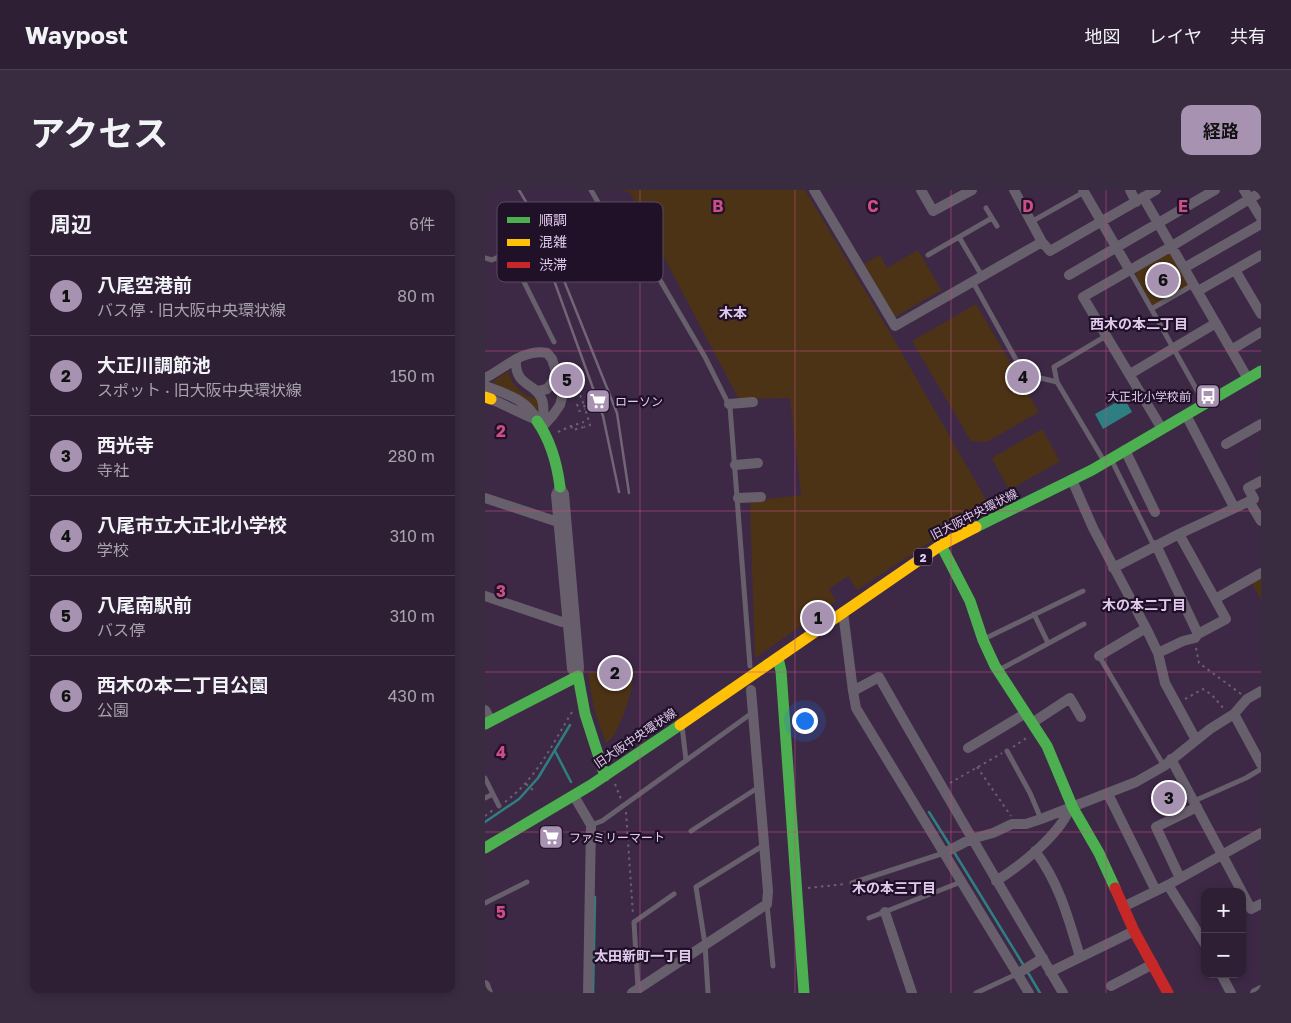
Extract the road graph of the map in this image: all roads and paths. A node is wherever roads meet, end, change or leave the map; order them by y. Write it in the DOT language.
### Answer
graph roads {
  1 [pos="591,190"];
  2 [pos="814,190"];
  3 [pos="921,190"];
  4 [pos="972,190"];
  5 [pos="1130,190"];
  6 [pos="1156,190"];
  7 [pos="1215,190"];
  8 [pos="1018,191"];
  9 [pos="1085,191"];
  10 [pos="1261,192"];
  11 [pos="1247,195"];
  12 [pos="1140,199"];
  13 [pos="598,202"];
  14 [pos="986,208"];
  15 [pos="992,218"];
  16 [pos="1261,218"];
  17 [pos="1031,222"];
  18 [pos="1101,222"];
  19 [pos="1159,223"];
  20 [pos="1261,224"];
  21 [pos="997,226"];
  22 [pos="959,237"];
  23 [pos="1042,242"];
  24 [pos="1172,246"];
  25 [pos="1117,248"];
  26 [pos="928,255"];
  27 [pos="1261,255"];
  28 [pos="485,258"];
  29 [pos="497,258"];
  30 [pos="1184,268"];
  31 [pos="1235,270"];
  32 [pos="1130,271"];
  33 [pos="1069,275"];
  34 [pos="977,279"];
  35 [pos="524,282"];
  36 [pos="661,282"];
  37 [pos="1196,288"];
  38 [pos="1151,309"];
  39 [pos="1261,314"];
  40 [pos="1216,323"];
  41 [pos="1261,332"];
  42 [pos="1107,336"];
  43 [pos="555,342"];
  44 [pos="1173,348"];
  45 [pos="1231,350"];
  46 [pos="516,359"];
  47 [pos="1261,371"];
  48 [pos="1130,374"];
  49 [pos="557,376"];
  50 [pos="485,378"];
  51 [pos="1247,379"];
  52 [pos="1057,382"];
  53 [pos="485,386"];
  54 [pos="538,391"];
  55 [pos="576,393"];
  56 [pos="488,398"];
  57 [pos="753,402"];
  58 [pos="577,404"];
  59 [pos="729,404"];
  60 [pos="1205,404"];
  61 [pos="585,409"];
  62 [pos="1186,415"];
  63 [pos="584,422"];
  64 [pos="539,424"];
  65 [pos="1261,424"];
  66 [pos="571,426"];
  67 [pos="1161,429"];
  68 [pos="556,433"];
  69 [pos="1226,444"];
  70 [pos="1125,450"];
  71 [pos="1108,461"];
  72 [pos="758,463"];
  73 [pos="735,465"];
  74 [pos="1072,480"];
  75 [pos="1261,481"];
  76 [pos="560,488"];
  77 [pos="761,497"];
  78 [pos="485,498"];
  79 [pos="738,498"];
  80 [pos="1249,501"];
  81 [pos="1234,507"];
  82 [pos="1155,512"];
  83 [pos="1261,521"];
  84 [pos="558,522"];
  85 [pos="1179,534"];
  86 [pos="941,544"];
  87 [pos="1155,545"];
  88 [pos="1113,568"];
  89 [pos="1261,573"];
  90 [pos="1083,591"];
  91 [pos="485,596"];
  92 [pos="1215,599"];
  93 [pos="843,612"];
  94 [pos="1035,614"];
  95 [pos="572,621"];
  96 [pos="1084,624"];
  97 [pos="1146,628"];
  98 [pos="1196,636"];
  99 [pos="983,640"];
  100 [pos="1049,643"];
  101 [pos="1157,652"];
  102 [pos="1099,656"];
  103 [pos="778,658"];
  104 [pos="750,666"];
  105 [pos="997,670"];
  106 [pos="578,676"];
  107 [pos="751,690"];
  108 [pos="1261,691"];
  109 [pos="853,692"];
  110 [pos="1247,699"];
  111 [pos="1176,704"];
  112 [pos="485,710"];
  113 [pos="573,710"];
  114 [pos="753,713"];
  115 [pos="1232,716"];
  116 [pos="1081,718"];
  117 [pos="1032,722"];
  118 [pos="488,723"];
  119 [pos="682,724"];
  120 [pos="1196,740"];
  121 [pos="968,748"];
  122 [pos="1007,750"];
  123 [pos="686,760"];
  124 [pos="1168,763"];
  125 [pos="1261,764"];
  126 [pos="977,767"];
  127 [pos="1261,770"];
  128 [pos="485,778"];
  129 [pos="609,778"];
  130 [pos="526,784"];
  131 [pos="759,787"];
  132 [pos="941,787"];
  133 [pos="535,792"];
  134 [pos="493,794"];
  135 [pos="1108,794"];
  136 [pos="574,796"];
  137 [pos="485,798"];
  138 [pos="1195,804"];
  139 [pos="624,805"];
  140 [pos="499,806"];
  141 [pos="1071,809"];
  142 [pos="485,816"];
  143 [pos="1041,819"];
  144 [pos="1017,824"];
  145 [pos="591,825"];
  146 [pos="691,830"];
  147 [pos="1261,834"];
  148 [pos="971,839"];
  149 [pos="764,845"];
  150 [pos="485,848"];
  151 [pos="1035,851"];
  152 [pos="944,853"];
  153 [pos="1223,855"];
  154 [pos="1181,878"];
  155 [pos="996,881"];
  156 [pos="527,882"];
  157 [pos="961,882"];
  158 [pos="852,883"];
  159 [pos="1168,885"];
  160 [pos="1240,888"];
  161 [pos="796,890"];
  162 [pos="1156,891"];
  163 [pos="674,894"];
  164 [pos="1246,900"];
  165 [pos="485,902"];
  166 [pos="767,904"];
  167 [pos="1261,904"];
  168 [pos="1123,906"];
  169 [pos="885,912"];
  170 [pos="869,918"];
  171 [pos="633,922"];
  172 [pos="1134,931"];
  173 [pos="1201,938"];
  174 [pos="705,944"];
  175 [pos="1080,957"];
  176 [pos="1043,958"];
  177 [pos="1153,964"];
  178 [pos="773,966"];
  179 [pos="1050,972"];
  180 [pos="1017,974"];
  181 [pos="1223,978"];
  182 [pos="485,986"];
  183 [pos="1111,986"];
  184 [pos="1261,990"];
  185 [pos="635,991"];
  186 [pos="488,993"];
  187 [pos="588,993"];
  188 [pos="708,993"];
  189 [pos="804,993"];
  190 [pos="912,993"];
  191 [pos="976,993"];
  192 [pos="1029,993"];
  193 [pos="1063,993"];
  194 [pos="1168,993"];
  195 [pos="1231,993"];
  196 [pos="1255,993"];
  1 -- 13 [label="lane"];
  2 -- 34 [label="street"];
  3 -- 4 [label="street"];
  5 -- 12 [label="street"];
  6 -- 12 [label="street"];
  7 -- 19 [label="street"];
  8 -- 17 [label="street"];
  9 -- 17 [label="lane"];
  9 -- 18 [label="street"];
  10 -- 11 [label="street"];
  11 -- 16 [label="street"];
  11 -- 24 [label="street"];
  12 -- 18 [label="street"];
  12 -- 19 [label="street"];
  14 -- 15 [label="lane"];
  15 -- 21 [label="lane"];
  15 -- 22 [label="lane"];
  17 -- 23 [label="street"];
  18 -- 23 [label="street"];
  18 -- 25 [label="street"];
  19 -- 24 [label="street"];
  19 -- 25 [label="street"];
  20 -- 30 [label="street"];
  22 -- 26 [label="lane"];
  22 -- 34 [label="lane"];
  23 -- 34 [label="street"];
  24 -- 30 [label="street"];
  24 -- 32 [label="street"];
  25 -- 32 [label="street"];
  25 -- 33 [label="street"];
  27 -- 31 [label="street"];
  28 -- 29 [label="lane"];
  30 -- 37 [label="street"];
  31 -- 37 [label="street"];
  31 -- 39 [label="street"];
  32 -- 38 [label="lane"];
  32 -- 42 [label="street"];
  34 -- 52 [label="lane"];
  35 -- 43 [label="lane"];
  36 -- 59 [label="lane"];
  37 -- 38 [label="lane"];
  37 -- 40 [label="street"];
  38 -- 44 [label="lane"];
  40 -- 44 [label="street"];
  40 -- 45 [label="street"];
  41 -- 45 [label="street"];
  42 -- 48 [label="street"];
  42 -- 52 [label="lane"];
  44 -- 48 [label="street"];
  44 -- 60 [label="lane"];
  45 -- 51 [label="street"];
  46 -- 49 [label="street"];
  46 -- 50 [label="street"];
  46 -- 54 [label="street"];
  47 -- 51 [label="street, 旧大阪中央環状線 / 2"];
  48 -- 67 [label="street"];
  49 -- 54 [label="street"];
  49 -- 64 [label="street"];
  51 -- 60 [label="street, 旧大阪中央環状線 / 2"];
  52 -- 71 [label="lane"];
  53 -- 64 [label="street"];
  54 -- 64 [label="street"];
  55 -- 61 [label="path, bridge"];
  56 -- 64 [label="street"];
  57 -- 59 [label="street"];
  58 -- 61 [label="path, bridge"];
  59 -- 73 [label="lane"];
  60 -- 62 [label="street, 旧大阪中央環状線 / 2"];
  61 -- 66 [label="path, bridge"];
  62 -- 67 [label="street, 旧大阪中央環状線 / 2"];
  62 -- 81 [label="street"];
  63 -- 66 [label="path"];
  64 -- 76 [label="street"];
  65 -- 69 [label="street"];
  66 -- 68 [label="path"];
  67 -- 70 [label="street, 旧大阪中央環状線 / 2"];
  70 -- 71 [label="street, 旧大阪中央環状線 / 2"];
  70 -- 82 [label="street"];
  71 -- 74 [label="street, 旧大阪中央環状線 / 2"];
  71 -- 87 [label="lane"];
  72 -- 73 [label="street"];
  73 -- 79 [label="lane"];
  74 -- 86 [label="street, 旧大阪中央環状線 / 2"];
  74 -- 88 [label="street"];
  75 -- 80 [label="street"];
  76 -- 84 [label="street"];
  76 -- 95 [label="street"];
  77 -- 79 [label="street"];
  78 -- 84 [label="street"];
  79 -- 104 [label="lane"];
  80 -- 81 [label="street"];
  80 -- 83 [label="street"];
  81 -- 85 [label="street"];
  84 -- 95 [label="street"];
  85 -- 87 [label="street"];
  85 -- 92 [label="street"];
  86 -- 93 [label="street, 旧大阪中央環状線 / 2"];
  86 -- 99 [label="street"];
  87 -- 88 [label="street"];
  87 -- 98 [label="street"];
  88 -- 97 [label="street"];
  89 -- 92 [label="street"];
  90 -- 94 [label="lane"];
  91 -- 95 [label="street"];
  92 -- 98 [label="street"];
  93 -- 103 [label="street, 旧大阪中央環状線 / 2"];
  93 -- 109 [label="street"];
  94 -- 99 [label="lane"];
  94 -- 100 [label="lane"];
  95 -- 106 [label="street"];
  96 -- 100 [label="lane"];
  97 -- 101 [label="street"];
  97 -- 102 [label="street"];
  98 -- 101 [label="street"];
  98 -- 110 [label="path"];
  99 -- 105 [label="street"];
  100 -- 105 [label="lane"];
  101 -- 111 [label="street"];
  102 -- 124 [label="lane"];
  103 -- 119 [label="street, 旧大阪中央環状線 / 2"];
  103 -- 161 [label="street"];
  105 -- 117 [label="street"];
  106 -- 118 [label="street"];
  106 -- 129 [label="street"];
  107 -- 114 [label="street"];
  108 -- 110 [label="street"];
  109 -- 132 [label="street"];
  109 -- 152 [label="street"];
  110 -- 115 [label="street"];
  111 -- 115 [label="path"];
  111 -- 120 [label="street"];
  112 -- 118 [label="street"];
  113 -- 130 [label="path"];
  114 -- 123 [label="lane"];
  114 -- 131 [label="street"];
  115 -- 120 [label="street"];
  115 -- 125 [label="street"];
  116 -- 117 [label="street"];
  117 -- 121 [label="street"];
  117 -- 122 [label="path"];
  117 -- 141 [label="street"];
  119 -- 123 [label="lane"];
  119 -- 129 [label="street, 旧大阪中央環状線 / 2"];
  120 -- 124 [label="street"];
  122 -- 126 [label="path"];
  122 -- 143 [label="lane"];
  123 -- 139 [label="lane"];
  124 -- 135 [label="street"];
  124 -- 138 [label="street"];
  126 -- 132 [label="path"];
  126 -- 144 [label="path"];
  127 -- 138 [label="lane"];
  128 -- 134 [label="lane"];
  129 -- 136 [label="street, 旧大阪中央環状線 / 2"];
  129 -- 139 [label="path"];
  130 -- 133 [label="path"];
  130 -- 140 [label="path"];
  131 -- 146 [label="lane"];
  131 -- 149 [label="street"];
  132 -- 148 [label="street"];
  134 -- 137 [label="lane"];
  134 -- 140 [label="lane"];
  135 -- 141 [label="street"];
  135 -- 162 [label="street"];
  136 -- 145 [label="street"];
  136 -- 150 [label="street, 旧大阪中央環状線 / 2"];
  138 -- 153 [label="street"];
  138 -- 154 [label="street"];
  139 -- 145 [label="lane"];
  139 -- 171 [label="path"];
  140 -- 142 [label="path"];
  141 -- 143 [label="street"];
  141 -- 151 [label="street"];
  141 -- 168 [label="street"];
  143 -- 144 [label="street"];
  144 -- 148 [label="street"];
  145 -- 187 [label="street"];
  147 -- 153 [label="street"];
  148 -- 152 [label="street"];
  148 -- 155 [label="street"];
  149 -- 166 [label="street"];
  149 -- 174 [label="lane"];
  151 -- 155 [label="street"];
  151 -- 175 [label="street"];
  152 -- 157 [label="street"];
  152 -- 158 [label="lane"];
  153 -- 154 [label="street"];
  153 -- 160 [label="street"];
  154 -- 159 [label="street"];
  155 -- 176 [label="street"];
  156 -- 165 [label="lane"];
  157 -- 169 [label="lane"];
  157 -- 180 [label="street"];
  158 -- 161 [label="path"];
  159 -- 162 [label="street"];
  159 -- 173 [label="street"];
  161 -- 189 [label="street"];
  162 -- 168 [label="street"];
  163 -- 171 [label="lane"];
  164 -- 167 [label="street"];
  166 -- 174 [label="street"];
  166 -- 178 [label="lane"];
  168 -- 172 [label="street"];
  169 -- 170 [label="lane"];
  169 -- 190 [label="street"];
  171 -- 185 [label="lane"];
  172 -- 175 [label="street"];
  172 -- 177 [label="street"];
  174 -- 185 [label="street"];
  174 -- 188 [label="lane"];
  175 -- 179 [label="street"];
  176 -- 179 [label="street"];
  176 -- 180 [label="street"];
  177 -- 183 [label="street"];
  177 -- 194 [label="street"];
  179 -- 193 [label="street"];
  180 -- 191 [label="lane"];
  180 -- 192 [label="street"];
  181 -- 195 [label="street"];
  182 -- 186 [label="street"];
  184 -- 196 [label="street"];
}
